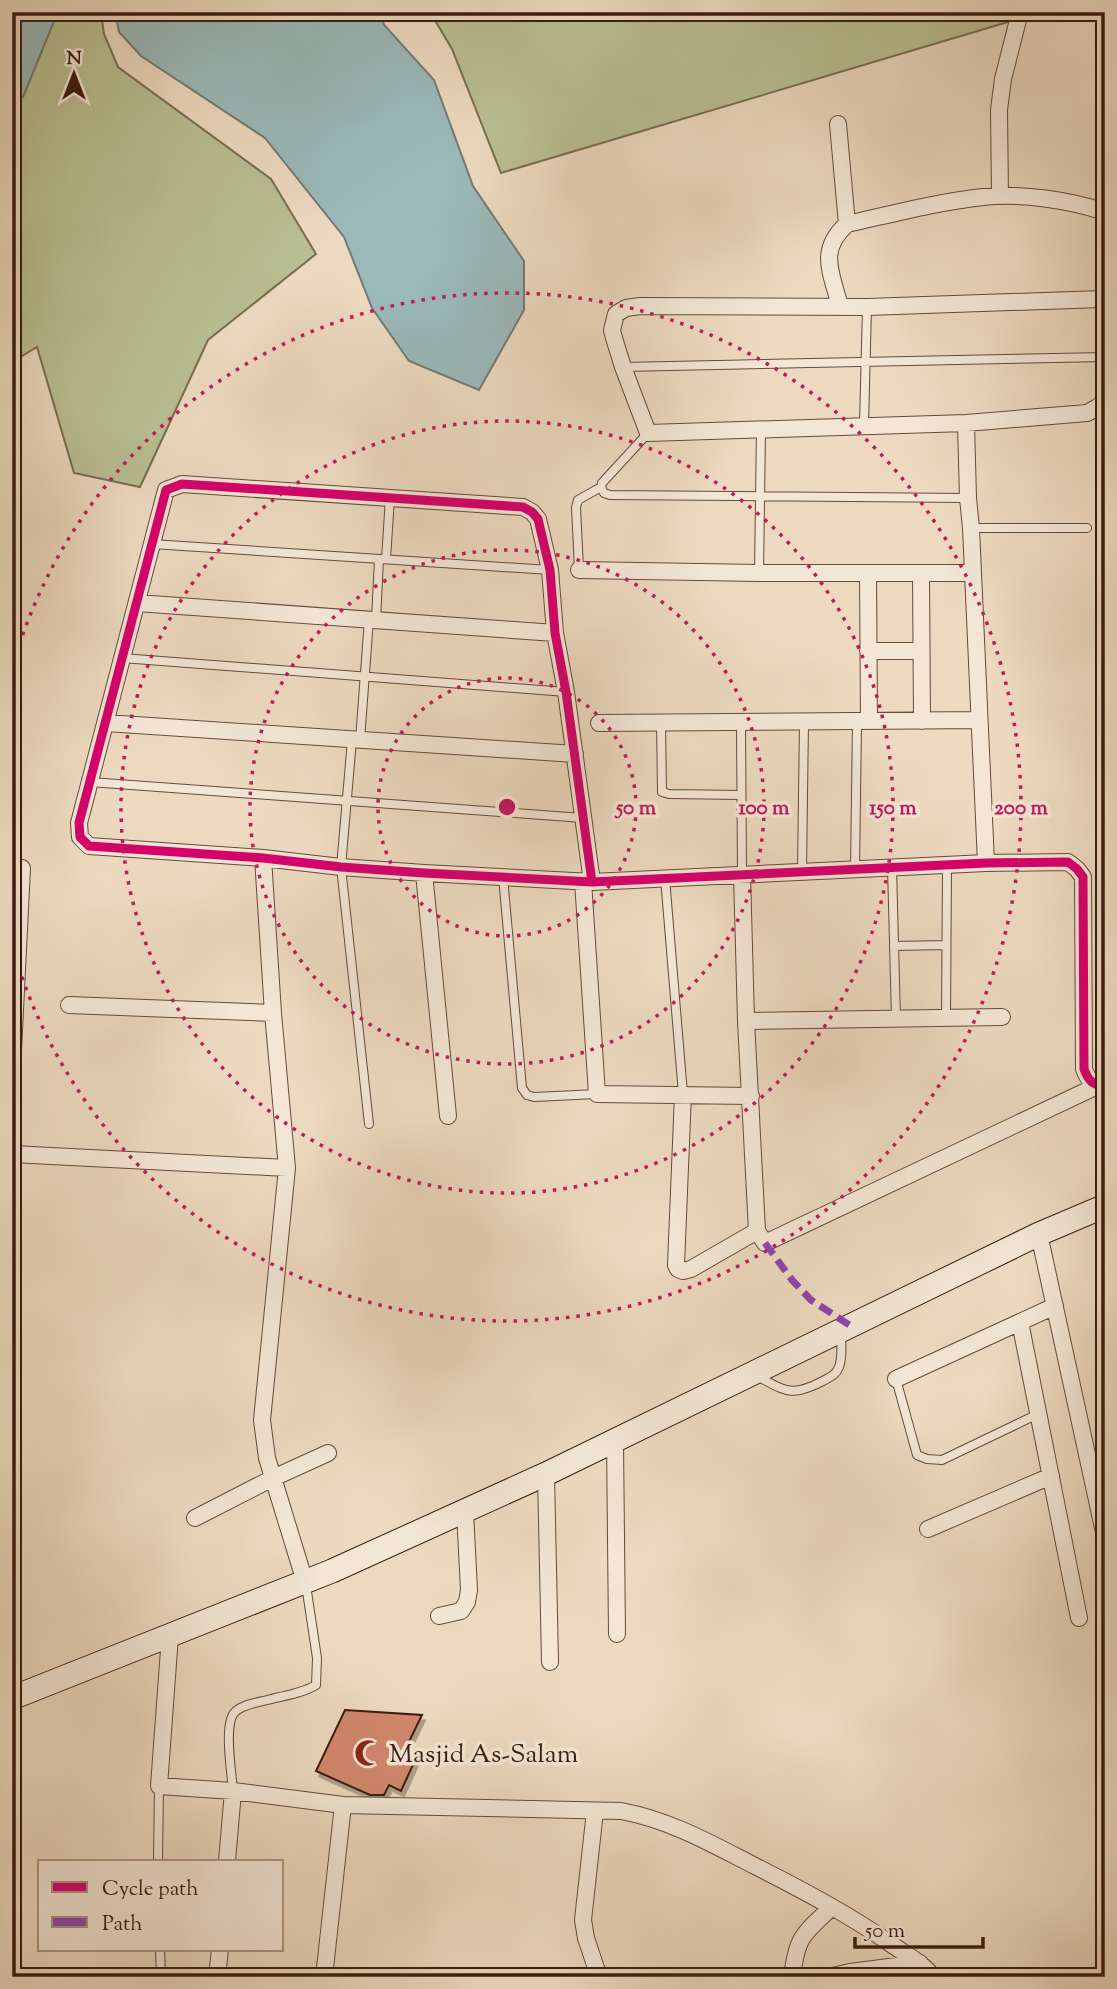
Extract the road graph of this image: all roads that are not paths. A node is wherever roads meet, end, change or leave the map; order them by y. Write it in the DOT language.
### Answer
graph roads {
  1 [pos="1020,12"];
  2 [pos="838,124"];
  3 [pos="1000,197"];
  4 [pos="1105,212"];
  5 [pos="847,224"];
  6 [pos="1105,301"];
  7 [pos="840,307"];
  8 [pos="867,307"];
  9 [pos="1105,357"];
  10 [pos="865,362"];
  11 [pos="623,367"];
  12 [pos="1103,405"];
  13 [pos="966,423"];
  14 [pos="864,425"];
  15 [pos="761,429"];
  16 [pos="648,433"];
  17 [pos="601,487"];
  18 [pos="761,496"];
  19 [pos="390,498"];
  20 [pos="968,498"];
  21 [pos="971,528"];
  22 [pos="1087,528"];
  23 [pos="152,544"];
  24 [pos="383,559"];
  25 [pos="550,570"];
  26 [pos="579,570"];
  27 [pos="759,573"];
  28 [pos="868,573"];
  29 [pos="921,573"];
  30 [pos="973,573"];
  31 [pos="137,603"];
  32 [pos="372,620"];
  33 [pos="555,633"];
  34 [pos="868,651"];
  35 [pos="921,651"];
  36 [pos="122,658"];
  37 [pos="365,677"];
  38 [pos="566,692"];
  39 [pos="922,720"];
  40 [pos="979,720"];
  41 [pos="804,721"];
  42 [pos="863,721"];
  43 [pos="661,722"];
  44 [pos="741,722"];
  45 [pos="106,723"];
  46 [pos="599,723"];
  47 [pos="356,740"];
  48 [pos="575,754"];
  49 [pos="90,782"];
  50 [pos="741,795"];
  51 [pos="346,801"];
  52 [pos="583,818"];
  53 [pos="263,859"];
  54 [pos="986,863"];
  55 [pos="947,865"];
  56 [pos="341,867"];
  57 [pos="892,867"];
  58 [pos="22,868"];
  59 [pos="855,869"];
  60 [pos="802,871"];
  61 [pos="424,873"];
  62 [pos="741,874"];
  63 [pos="502,877"];
  64 [pos="665,877"];
  65 [pos="587,882"];
  66 [pos="946,945"];
  67 [pos="894,946"];
  68 [pos="69,1005"];
  69 [pos="274,1013"];
  70 [pos="1002,1017"];
  71 [pos="946,1018"];
  72 [pos="896,1019"];
  73 [pos="746,1021"];
  74 [pos="12,1071"];
  75 [pos="1101,1086"];
  76 [pos="597,1094"];
  77 [pos="682,1094"];
  78 [pos="751,1096"];
  79 [pos="448,1116"];
  80 [pos="369,1124"];
  81 [pos="12,1154"];
  82 [pos="287,1168"];
  83 [pos="1105,1206"];
  84 [pos="757,1231"];
  85 [pos="1039,1234"];
  86 [pos="1055,1306"];
  87 [pos="1020,1322"];
  88 [pos="841,1331"];
  89 [pos="752,1374"];
  90 [pos="896,1379"];
  91 [pos="1038,1414"];
  92 [pos="615,1441"];
  93 [pos="328,1453"];
  94 [pos="546,1474"];
  95 [pos="1051,1476"];
  96 [pos="1098,1476"];
  97 [pos="273,1478"];
  98 [pos="465,1511"];
  99 [pos="195,1518"];
  100 [pos="928,1529"];
  101 [pos="1105,1536"];
  102 [pos="305,1582"];
  103 [pos="439,1616"];
  104 [pos="1079,1618"];
  105 [pos="617,1634"];
  106 [pos="170,1636"];
  107 [pos="550,1662"];
  108 [pos="12,1698"];
  109 [pos="159,1786"];
  110 [pos="233,1791"];
  111 [pos="343,1805"];
  112 [pos="595,1811"];
  113 [pos="158,1860"];
  114 [pos="227,1860"];
  115 [pos="832,1907"];
  116 [pos="160,1951"];
  117 [pos="220,1951"];
  118 [pos="920,1963"];
  119 [pos="161,1977"];
  120 [pos="217,1977"];
  121 [pos="324,1977"];
  122 [pos="599,1977"];
  123 [pos="792,1977"];
  124 [pos="828,1977"];
  125 [pos="933,1977"];
  1 -- 3 [label="street"];
  2 -- 5 [label="street"];
  3 -- 4 [label="street"];
  3 -- 5 [label="street"];
  5 -- 7 [label="street"];
  6 -- 8 [label="street"];
  7 -- 8 [label="street"];
  7 -- 11 [label="street"];
  8 -- 10 [label="lane"];
  9 -- 10 [label="lane"];
  10 -- 11 [label="lane"];
  10 -- 14 [label="lane"];
  11 -- 16 [label="street"];
  12 -- 13 [label="street"];
  13 -- 14 [label="street"];
  13 -- 20 [label="street"];
  14 -- 15 [label="street"];
  15 -- 16 [label="street"];
  15 -- 18 [label="lane"];
  16 -- 17 [label="lane"];
  17 -- 18 [label="lane"];
  17 -- 26 [label="lane"];
  18 -- 20 [label="lane"];
  18 -- 27 [label="lane"];
  19 -- 23 [label="street"];
  19 -- 24 [label="lane"];
  19 -- 25 [label="street"];
  20 -- 21 [label="street"];
  21 -- 22 [label="lane"];
  21 -- 30 [label="street"];
  23 -- 24 [label="lane"];
  23 -- 31 [label="street"];
  24 -- 25 [label="lane"];
  24 -- 32 [label="lane"];
  25 -- 33 [label="street"];
  26 -- 27 [label="street"];
  27 -- 28 [label="street"];
  28 -- 29 [label="street"];
  28 -- 34 [label="street"];
  29 -- 30 [label="street"];
  29 -- 35 [label="street"];
  30 -- 40 [label="street"];
  31 -- 32 [label="street"];
  31 -- 36 [label="street"];
  32 -- 33 [label="street"];
  32 -- 37 [label="lane"];
  33 -- 38 [label="street"];
  34 -- 35 [label="street"];
  34 -- 42 [label="street"];
  35 -- 39 [label="street"];
  36 -- 37 [label="lane"];
  36 -- 45 [label="street"];
  37 -- 38 [label="lane"];
  37 -- 47 [label="lane"];
  38 -- 48 [label="street"];
  39 -- 40 [label="street"];
  39 -- 42 [label="street"];
  40 -- 54 [label="street"];
  41 -- 42 [label="street"];
  41 -- 44 [label="street"];
  41 -- 60 [label="lane"];
  42 -- 59 [label="lane"];
  43 -- 44 [label="street"];
  43 -- 46 [label="street"];
  43 -- 50 [label="lane"];
  44 -- 50 [label="lane"];
  45 -- 47 [label="street"];
  45 -- 49 [label="street"];
  47 -- 48 [label="street"];
  47 -- 51 [label="lane"];
  48 -- 52 [label="street"];
  49 -- 51 [label="lane"];
  49 -- 53 [label="street"];
  50 -- 62 [label="lane"];
  51 -- 52 [label="lane"];
  51 -- 56 [label="lane"];
  52 -- 65 [label="street"];
  53 -- 56 [label="street"];
  53 -- 69 [label="street"];
  54 -- 55 [label="street"];
  54 -- 75 [label="street"];
  55 -- 57 [label="street"];
  55 -- 66 [label="lane"];
  56 -- 61 [label="street"];
  56 -- 80 [label="lane"];
  57 -- 59 [label="street"];
  57 -- 67 [label="lane"];
  58 -- 74 [label="street"];
  59 -- 60 [label="street"];
  60 -- 62 [label="street"];
  61 -- 63 [label="street"];
  61 -- 79 [label="street"];
  62 -- 64 [label="street"];
  62 -- 73 [label="street"];
  63 -- 65 [label="street"];
  63 -- 76 [label="lane"];
  64 -- 65 [label="street"];
  64 -- 77 [label="lane"];
  65 -- 76 [label="street"];
  66 -- 67 [label="lane"];
  66 -- 71 [label="lane"];
  67 -- 72 [label="lane"];
  68 -- 69 [label="street"];
  69 -- 82 [label="street"];
  70 -- 71 [label="street"];
  71 -- 72 [label="street"];
  72 -- 73 [label="street"];
  73 -- 78 [label="street"];
  75 -- 84 [label="street"];
  76 -- 77 [label="street"];
  77 -- 78 [label="street"];
  77 -- 84 [label="street"];
  78 -- 84 [label="street"];
  81 -- 82 [label="street"];
  82 -- 97 [label="street"];
  83 -- 85 [label="main road"];
  85 -- 86 [label="street"];
  85 -- 88 [label="main road"];
  86 -- 87 [label="street"];
  86 -- 96 [label="street"];
  87 -- 90 [label="street"];
  87 -- 91 [label="street"];
  88 -- 89 [label="main road"];
  88 -- 89 [label="lane"];
  89 -- 92 [label="main road"];
  90 -- 91 [label="lane"];
  91 -- 95 [label="street"];
  92 -- 94 [label="main road"];
  92 -- 105 [label="street"];
  93 -- 97 [label="street"];
  94 -- 98 [label="main road"];
  94 -- 107 [label="street"];
  95 -- 100 [label="street"];
  95 -- 104 [label="street"];
  96 -- 101 [label="street"];
  97 -- 99 [label="street"];
  97 -- 102 [label="street"];
  98 -- 102 [label="main road"];
  98 -- 103 [label="street"];
  102 -- 106 [label="main road"];
  102 -- 110 [label="lane"];
  106 -- 108 [label="main road"];
  106 -- 109 [label="street"];
  109 -- 110 [label="street"];
  109 -- 113 [label="lane"];
  110 -- 111 [label="street"];
  110 -- 114 [label="street"];
  111 -- 112 [label="street"];
  111 -- 121 [label="street"];
  112 -- 115 [label="street"];
  112 -- 122 [label="street"];
  115 -- 118 [label="street"];
  115 -- 123 [label="street"];
  116 -- 119 [label="lane"];
  117 -- 120 [label="street"];
  118 -- 124 [label="street"];
  118 -- 125 [label="street"];
}
